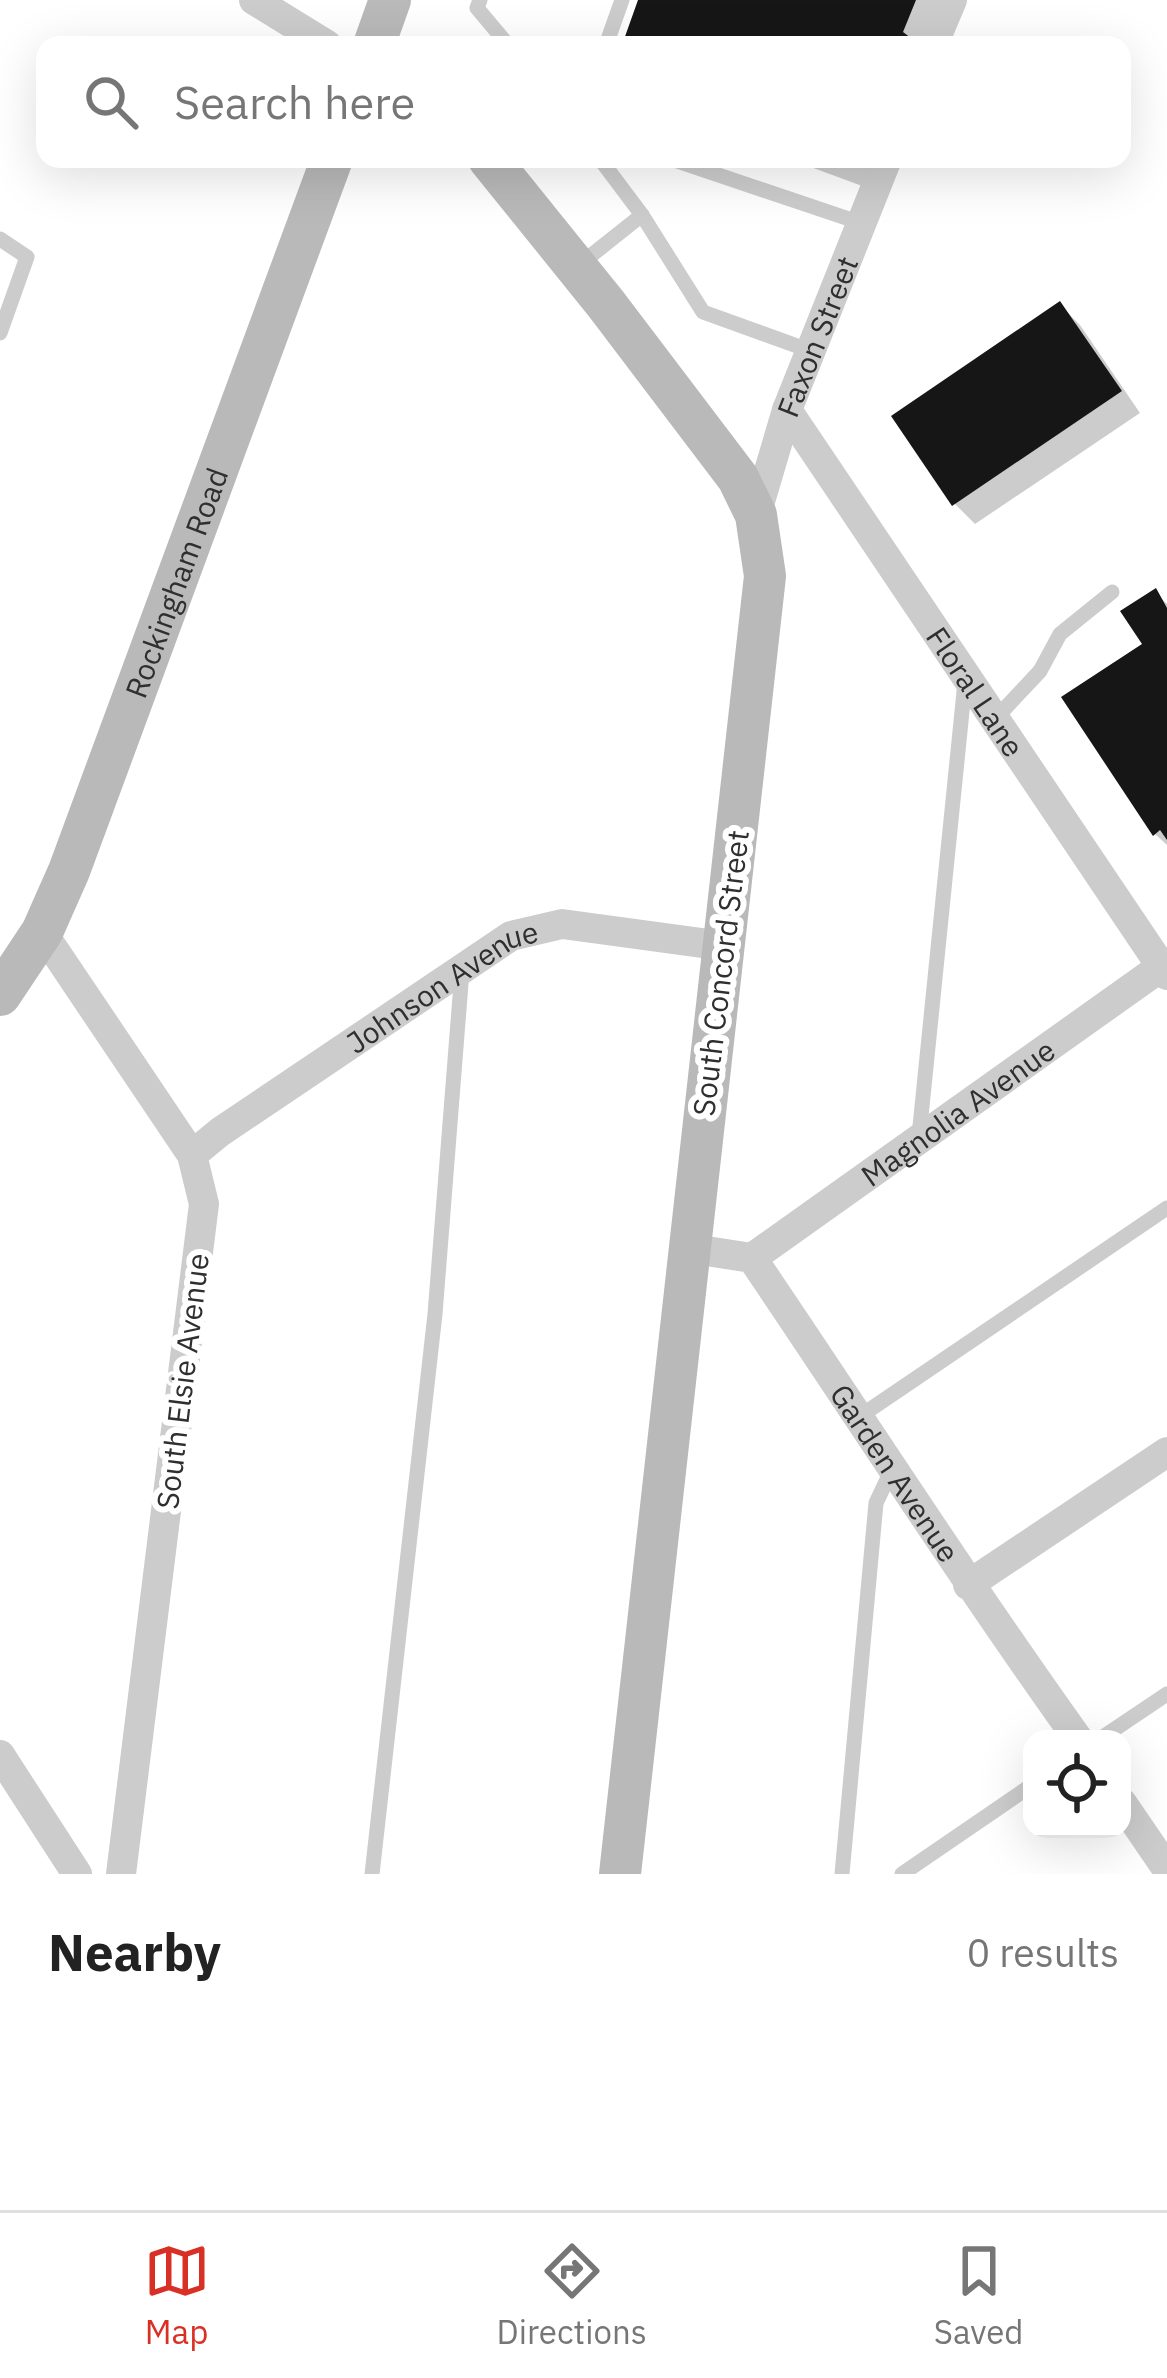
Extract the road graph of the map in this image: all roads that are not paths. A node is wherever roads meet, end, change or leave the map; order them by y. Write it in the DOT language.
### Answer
graph roads {
  1 [pos="254,0"];
  2 [pos="390,0"];
  3 [pos="480,0"];
  4 [pos="622,0"];
  5 [pos="952,0"];
  6 [pos="312,36"];
  7 [pos="377,36"];
  8 [pos="500,36"];
  9 [pos="608,36"];
  10 [pos="937,36"];
  11 [pos="329,168"];
  12 [pos="496,168"];
  13 [pos="607,168"];
  14 [pos="698,168"];
  15 [pos="883,168"];
  16 [pos="641,215"];
  17 [pos="861,223"];
  18 [pos="0,239"];
  19 [pos="576,267"];
  20 [pos="0,333"];
  21 [pos="811,351"];
  22 [pos="787,410"];
  23 [pos="756,515"];
  24 [pos="1112,592"];
  25 [pos="966,674"];
  26 [pos="996,718"];
  27 [pos="41,932"];
  28 [pos="724,946"];
  29 [pos="463,968"];
  30 [pos="1164,971"];
  31 [pos="0,995"];
  32 [pos="919,1143"];
  33 [pos="192,1155"];
  34 [pos="1167,1208"];
  35 [pos="687,1248"];
  36 [pos="752,1258"];
  37 [pos="859,1417"];
  38 [pos="1167,1451"];
  39 [pos="893,1467"];
  40 [pos="968,1585"];
  41 [pos="1167,1694"];
  42 [pos="1072,1730"];
  43 [pos="1113,1730"];
  44 [pos="0,1755"];
  45 [pos="1023,1791"];
  46 [pos="1131,1816"];
  47 [pos="1167,1869"];
  48 [pos="77,1874"];
  49 [pos="121,1874"];
  50 [pos="372,1874"];
  51 [pos="620,1874"];
  52 [pos="842,1874"];
  53 [pos="902,1874"];
  1 -- 6 [label="street"];
  2 -- 7 [label="street"];
  3 -- 8 [label="lane"];
  4 -- 9 [label="lane"];
  5 -- 10 [label="street"];
  11 -- 27 [label="street, Rockingham Road"];
  12 -- 19 [label="street, South Concord Street"];
  13 -- 16 [label="lane"];
  14 -- 17 [label="lane"];
  15 -- 17 [label="street, Faxon Street"];
  16 -- 19 [label="lane"];
  16 -- 21 [label="lane"];
  17 -- 21 [label="street, Faxon Street"];
  18 -- 20 [label="lane"];
  19 -- 23 [label="street, South Concord Street"];
  21 -- 22 [label="street, Faxon Street"];
  22 -- 23 [label="street, Faxon Street"];
  22 -- 25 [label="street, Floral Lane"];
  23 -- 28 [label="street, South Concord Street"];
  24 -- 26 [label="lane"];
  25 -- 26 [label="street, Floral Lane"];
  25 -- 32 [label="lane"];
  26 -- 30 [label="street, Floral Lane"];
  27 -- 31 [label="street, Rockingham Road"];
  27 -- 33 [label="street, South Elsie Avenue"];
  28 -- 29 [label="street, Johnson Avenue"];
  28 -- 35 [label="street, South Concord Street"];
  29 -- 33 [label="street, Johnson Avenue"];
  29 -- 50 [label="lane"];
  30 -- 32 [label="street, Magnolia Avenue"];
  32 -- 36 [label="street, Magnolia Avenue"];
  33 -- 49 [label="street, South Elsie Avenue"];
  34 -- 37 [label="lane"];
  35 -- 36 [label="street"];
  35 -- 51 [label="street, South Concord Street"];
  36 -- 37 [label="street, Garden Avenue"];
  37 -- 39 [label="street, Garden Avenue"];
  38 -- 40 [label="street"];
  39 -- 40 [label="street, Garden Avenue"];
  39 -- 52 [label="lane"];
  40 -- 42 [label="street, Garden Avenue"];
  41 -- 43 [label="lane"];
  44 -- 48 [label="street"];
  45 -- 53 [label="lane"];
  46 -- 47 [label="street"];
}
